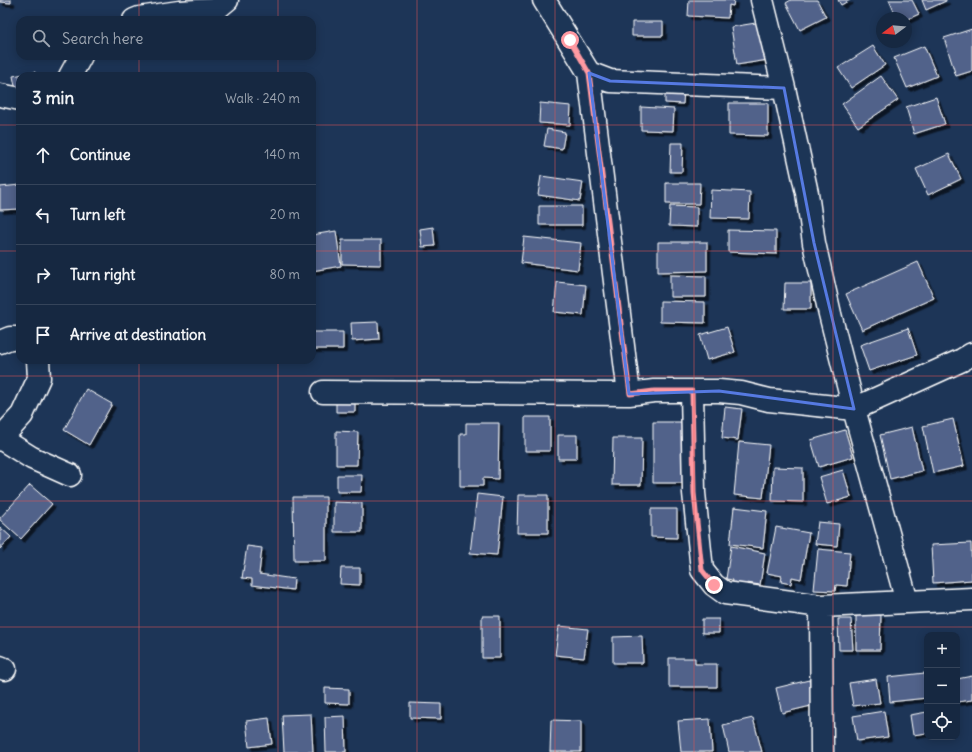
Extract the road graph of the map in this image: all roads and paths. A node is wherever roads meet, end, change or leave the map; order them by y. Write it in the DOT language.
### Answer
graph roads {
  1 [pos="227,0"];
  2 [pos="544,0"];
  3 [pos="762,0"];
  4 [pos="152,16"];
  5 [pos="79,60"];
  6 [pos="72,72"];
  7 [pos="589,73"];
  8 [pos="784,88"];
  9 [pos="0,95"];
  10 [pos="16,98"];
  11 [pos="16,338"];
  12 [pos="0,342"];
  13 [pos="972,354"];
  14 [pos="38,364"];
  15 [pos="692,391"];
  16 [pos="322,392"];
  17 [pos="630,394"];
  18 [pos="854,409"];
  19 [pos="1,438"];
  20 [pos="70,475"];
  21 [pos="972,599"];
  22 [pos="906,602"];
  23 [pos="821,606"];
  24 [pos="822,752"];
  1 -- 4 [label="street"];
  2 -- 7 [label="street"];
  3 -- 8 [label="street"];
  5 -- 6 [label="street"];
  7 -- 8 [label="street"];
  7 -- 17 [label="street"];
  8 -- 18 [label="street"];
  9 -- 10 [label="street"];
  11 -- 12 [label="street"];
  13 -- 18 [label="street"];
  14 -- 19 [label="street"];
  15 -- 17 [label="street"];
  15 -- 18 [label="street"];
  15 -- 23 [label="street"];
  16 -- 17 [label="street"];
  18 -- 22 [label="street"];
  19 -- 20 [label="street"];
  21 -- 22 [label="street"];
  22 -- 23 [label="street"];
  23 -- 24 [label="street"];
}
